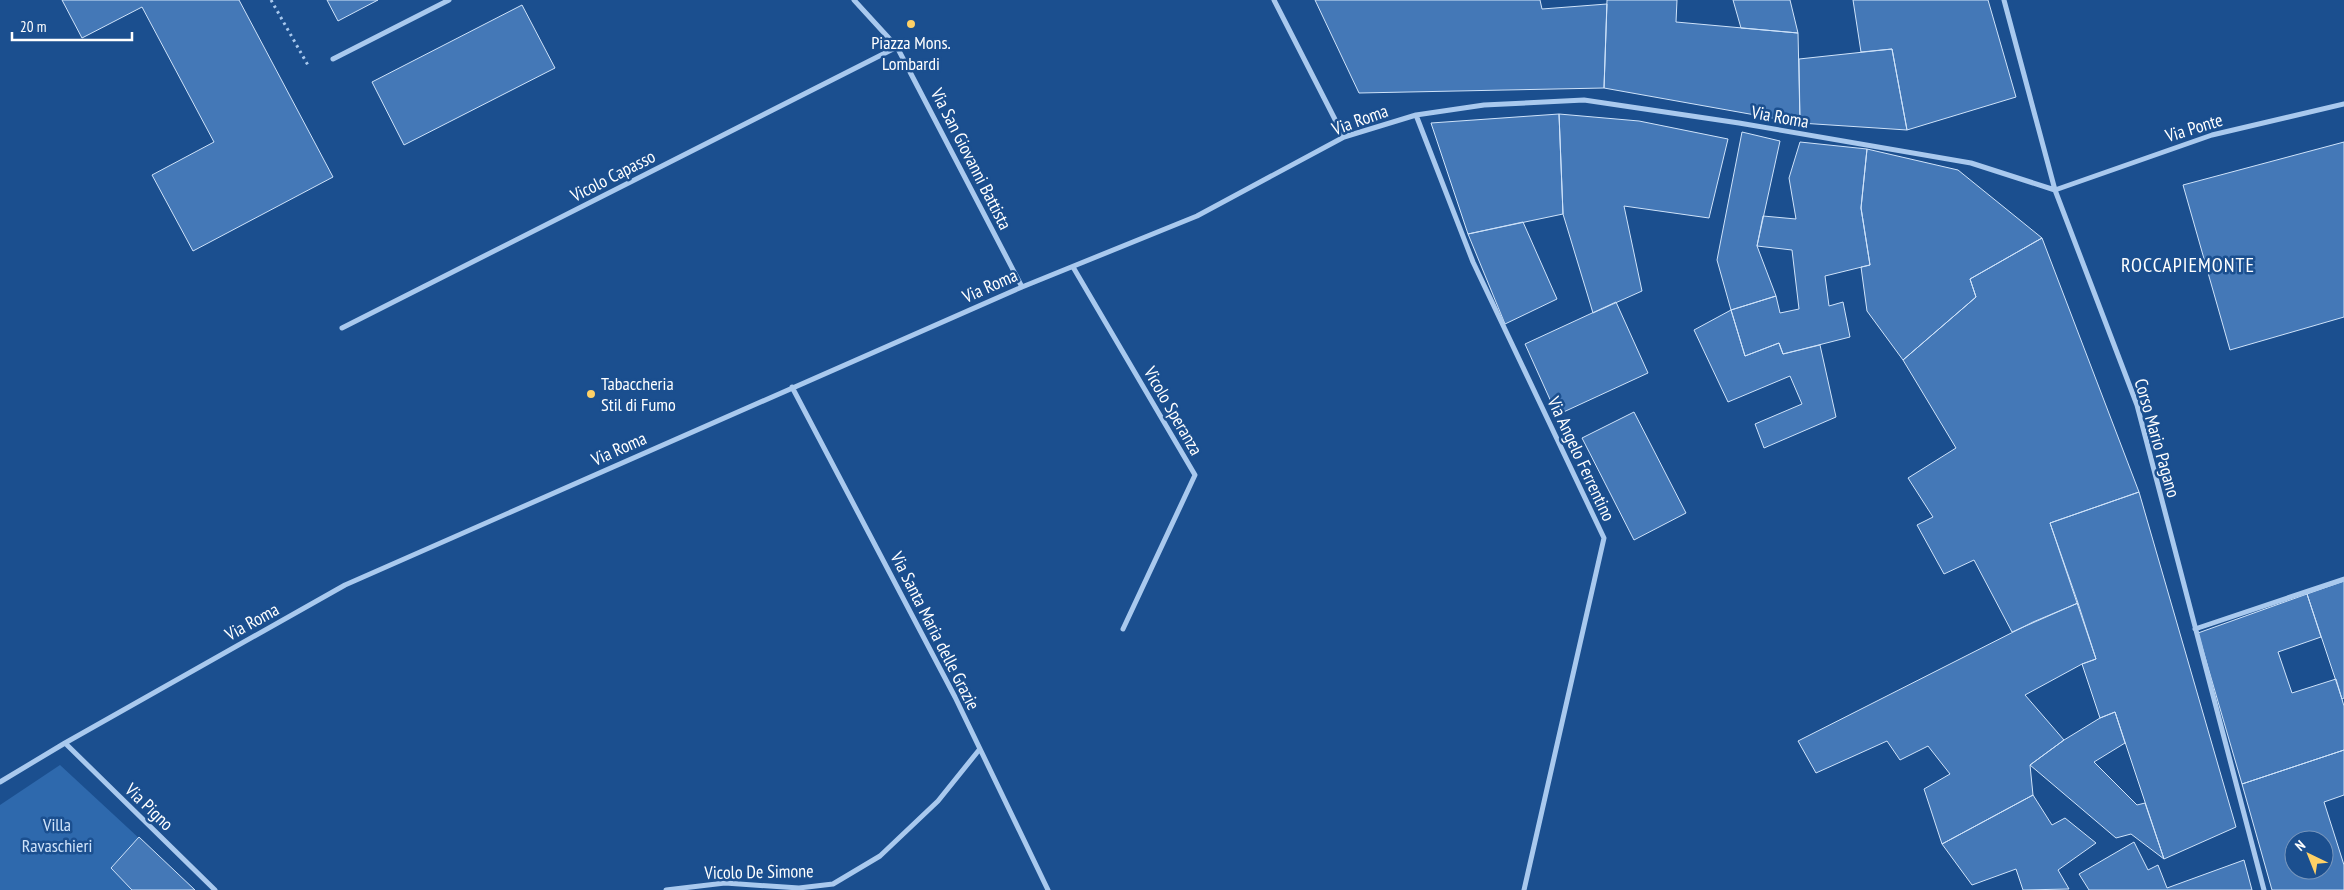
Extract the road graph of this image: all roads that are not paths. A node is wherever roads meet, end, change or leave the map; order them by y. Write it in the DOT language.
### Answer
graph roads {
  1 [pos="449,0"];
  2 [pos="854,0"];
  3 [pos="1274,0"];
  4 [pos="2004,0"];
  5 [pos="897,47"];
  6 [pos="333,59"];
  7 [pos="2344,104"];
  8 [pos="1416,115"];
  9 [pos="1344,137"];
  10 [pos="2054,190"];
  11 [pos="1073,267"];
  12 [pos="1022,287"];
  13 [pos="342,328"];
  14 [pos="792,387"];
  15 [pos="2344,579"];
  16 [pos="1123,629"];
  17 [pos="2195,629"];
  18 [pos="65,743"];
  19 [pos="979,750"];
  20 [pos="0,782"];
  21 [pos="215,890"];
  22 [pos="666,890"];
  23 [pos="1048,890"];
  24 [pos="1524,890"];
  25 [pos="2264,890"];
  1 -- 6 [label="street"];
  2 -- 5 [label="street, Via San Giovanni Battista"];
  3 -- 9 [label="street"];
  4 -- 10 [label="street, Corso Mario Pagano"];
  5 -- 12 [label="street, Via San Giovanni Battista"];
  5 -- 13 [label="street, Vicolo Capasso"];
  7 -- 10 [label="street, Via Ponte"];
  8 -- 9 [label="street, Via Roma"];
  8 -- 10 [label="street, Via Roma"];
  8 -- 24 [label="street, Via Angelo Ferrentino"];
  9 -- 11 [label="street, Via Roma"];
  10 -- 17 [label="street, Corso Mario Pagano"];
  11 -- 12 [label="street, Via Roma"];
  11 -- 16 [label="street, Vicolo Speranza"];
  12 -- 14 [label="street, Via Roma"];
  14 -- 18 [label="street, Via Roma"];
  14 -- 19 [label="street, Via Santa Maria delle Grazie"];
  15 -- 17 [label="street"];
  17 -- 25 [label="street, Corso Mario Pagano"];
  18 -- 20 [label="street, Via Roma"];
  18 -- 21 [label="street, Via Pigno"];
  19 -- 22 [label="street, Vicolo De Simone"];
  19 -- 23 [label="street, Via Santa Maria delle Grazie"];
}
